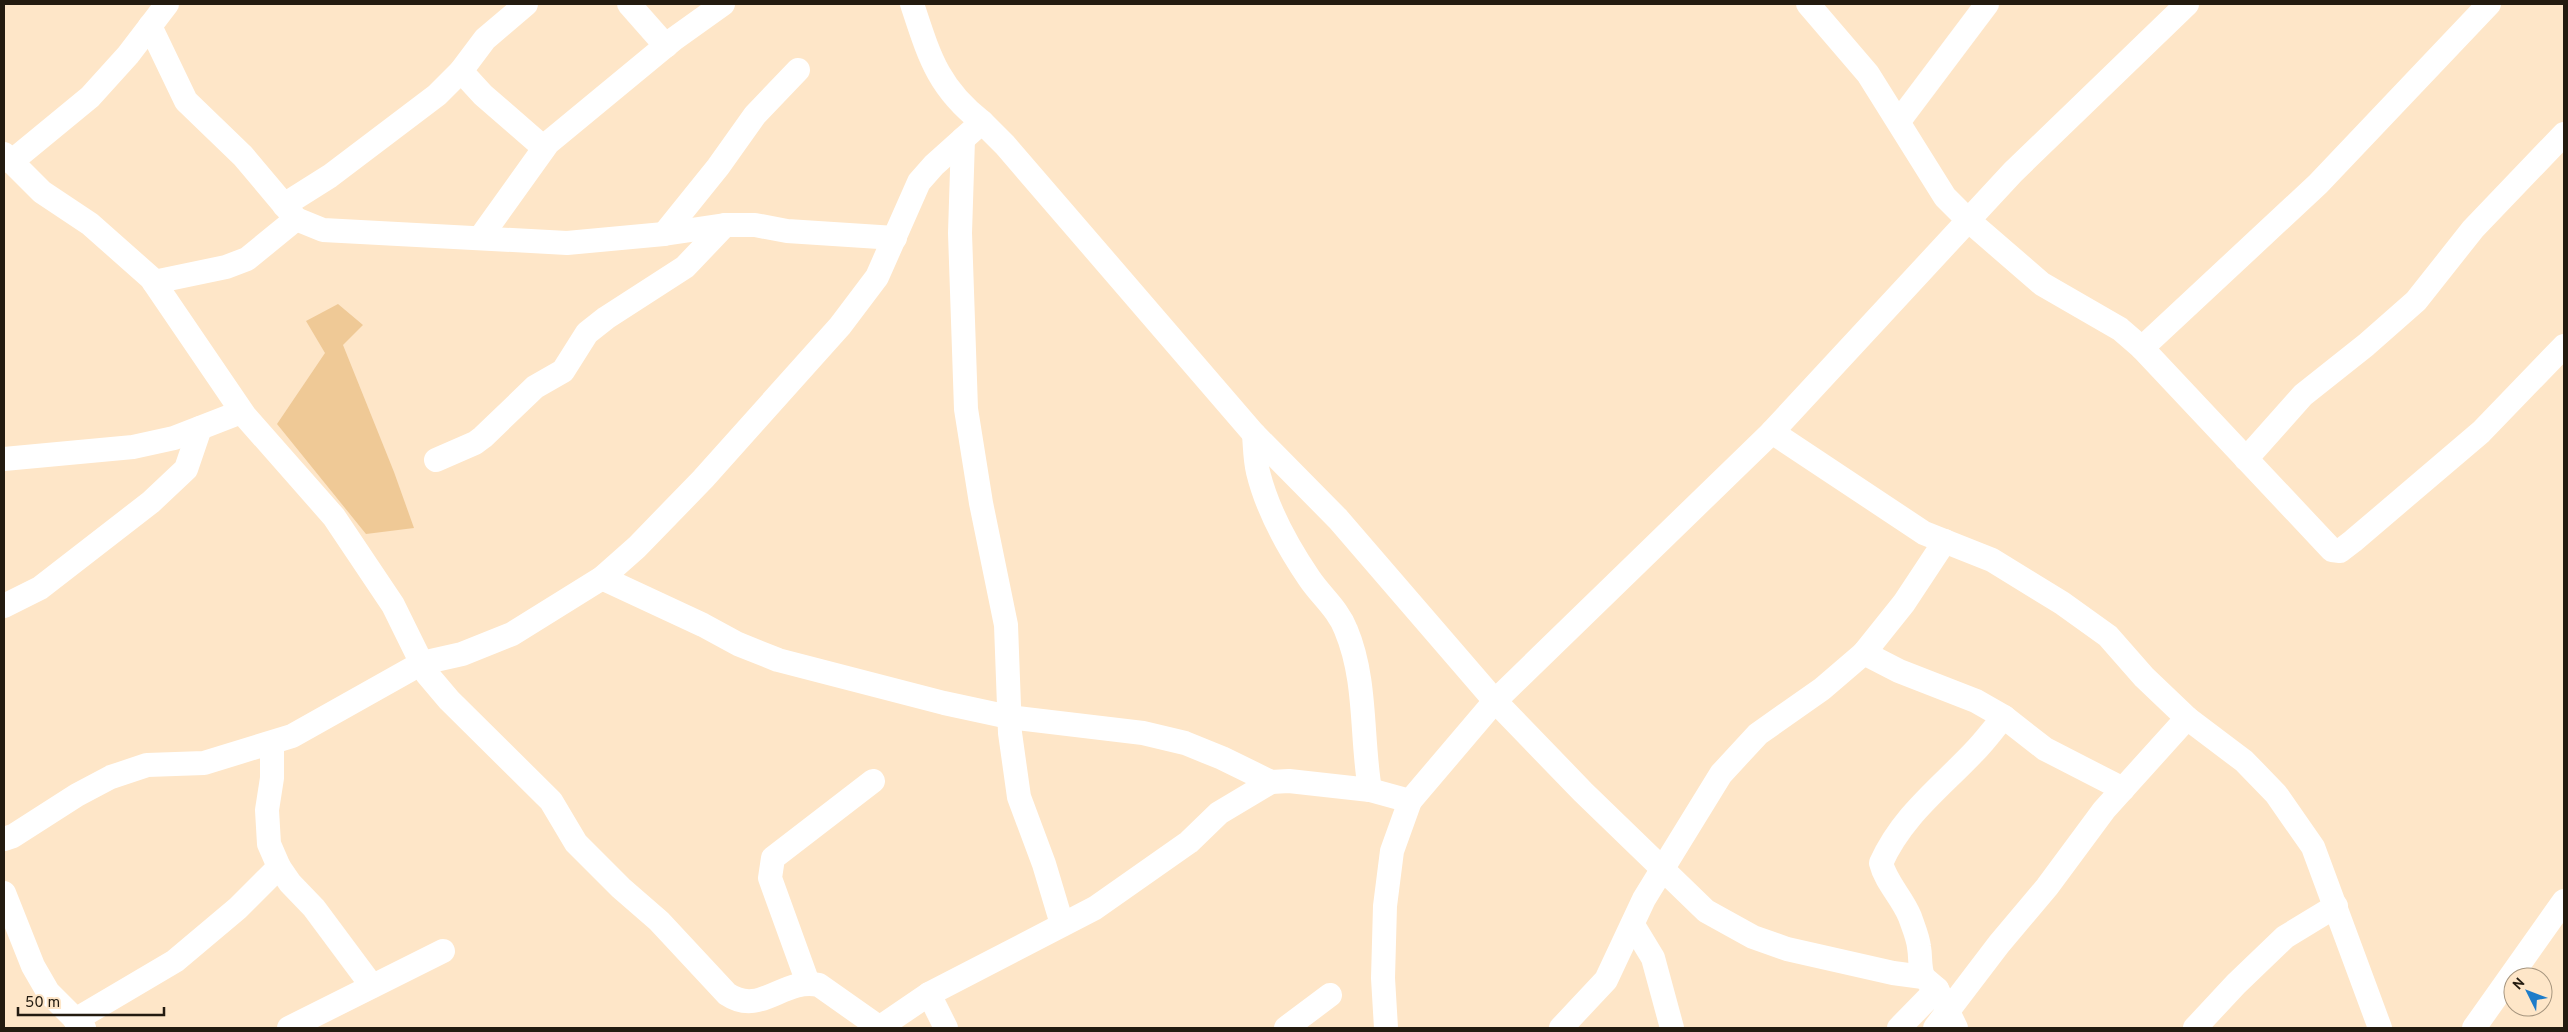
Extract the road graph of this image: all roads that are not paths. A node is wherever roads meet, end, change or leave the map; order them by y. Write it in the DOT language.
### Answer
graph roads {
  1 [pos="167,4"];
  2 [pos="526,4"];
  3 [pos="629,4"];
  4 [pos="723,4"];
  5 [pos="912,4"];
  6 [pos="1808,4"];
  7 [pos="1987,4"];
  8 [pos="2187,4"];
  9 [pos="2489,4"];
  10 [pos="150,26"];
  11 [pos="666,46"];
  12 [pos="798,70"];
  13 [pos="461,71"];
  14 [pos="1898,121"];
  15 [pos="982,122"];
  16 [pos="2564,134"];
  17 [pos="963,139"];
  18 [pos="544,148"];
  19 [pos="8,158"];
  20 [pos="290,212"];
  21 [pos="1968,220"];
  22 [pos="725,224"];
  23 [pos="664,234"];
  24 [pos="480,238"];
  25 [pos="895,238"];
  26 [pos="154,282"];
  27 [pos="2564,346"];
  28 [pos="2142,348"];
  29 [pos="242,412"];
  30 [pos="200,428"];
  31 [pos="1772,432"];
  32 [pos="1254,434"];
  33 [pos="4,459"];
  34 [pos="2246,459"];
  35 [pos="436,460"];
  36 [pos="1944,541"];
  37 [pos="602,578"];
  38 [pos="4,606"];
  39 [pos="1864,653"];
  40 [pos="422,663"];
  41 [pos="1496,701"];
  42 [pos="1009,717"];
  43 [pos="2004,717"];
  44 [pos="2187,718"];
  45 [pos="272,743"];
  46 [pos="873,781"];
  47 [pos="1271,782"];
  48 [pos="2123,789"];
  49 [pos="1370,790"];
  50 [pos="1410,801"];
  51 [pos="4,839"];
  52 [pos="280,867"];
  53 [pos="1662,868"];
  54 [pos="4,893"];
  55 [pos="2564,901"];
  56 [pos="2336,906"];
  57 [pos="1062,924"];
  58 [pos="1633,925"];
  59 [pos="443,951"];
  60 [pos="808,983"];
  61 [pos="1930,983"];
  62 [pos="372,986"];
  63 [pos="929,994"];
  64 [pos="1330,995"];
  65 [pos="1946,1022"];
  66 [pos="79,1024"];
  67 [pos="289,1028"];
  68 [pos="879,1028"];
  69 [pos="946,1028"];
  70 [pos="1286,1028"];
  71 [pos="1386,1028"];
  72 [pos="1561,1028"];
  73 [pos="1672,1028"];
  74 [pos="1899,1028"];
  75 [pos="2195,1028"];
  76 [pos="2380,1028"];
  77 [pos="2474,1028"];
  1 -- 10 [label="street"];
  2 -- 13 [label="street"];
  3 -- 11 [label="street"];
  4 -- 11 [label="street"];
  5 -- 15 [label="street"];
  6 -- 14 [label="street"];
  7 -- 14 [label="street"];
  8 -- 21 [label="street"];
  9 -- 28 [label="street"];
  10 -- 19 [label="street"];
  10 -- 20 [label="street"];
  11 -- 18 [label="street"];
  12 -- 23 [label="street"];
  13 -- 18 [label="street"];
  13 -- 20 [label="street"];
  14 -- 21 [label="street"];
  15 -- 17 [label="street"];
  15 -- 32 [label="street"];
  16 -- 34 [label="street"];
  17 -- 25 [label="street"];
  17 -- 42 [label="street"];
  18 -- 24 [label="street"];
  19 -- 26 [label="street"];
  20 -- 24 [label="street"];
  20 -- 26 [label="street"];
  21 -- 28 [label="street"];
  21 -- 31 [label="street"];
  22 -- 23 [label="street"];
  22 -- 25 [label="street"];
  22 -- 35 [label="street"];
  23 -- 24 [label="street"];
  25 -- 37 [label="street"];
  26 -- 29 [label="street"];
  27 -- 34 [label="street"];
  28 -- 34 [label="street"];
  29 -- 30 [label="street"];
  29 -- 40 [label="street"];
  30 -- 33 [label="street"];
  30 -- 38 [label="street"];
  31 -- 36 [label="street"];
  31 -- 41 [label="street"];
  32 -- 41 [label="street"];
  32 -- 49 [label="street"];
  36 -- 39 [label="street"];
  36 -- 44 [label="street"];
  37 -- 40 [label="street"];
  37 -- 42 [label="street"];
  39 -- 43 [label="street"];
  39 -- 53 [label="street"];
  40 -- 45 [label="street"];
  40 -- 60 [label="street"];
  41 -- 50 [label="street"];
  41 -- 53 [label="street"];
  42 -- 47 [label="street"];
  42 -- 57 [label="street"];
  43 -- 48 [label="street"];
  43 -- 61 [label="street"];
  44 -- 48 [label="street"];
  44 -- 56 [label="street"];
  45 -- 51 [label="street"];
  45 -- 52 [label="street"];
  46 -- 60 [label="street"];
  47 -- 49 [label="street"];
  47 -- 57 [label="street"];
  48 -- 65 [label="street"];
  49 -- 50 [label="street"];
  50 -- 71 [label="street"];
  52 -- 62 [label="street"];
  52 -- 66 [label="street"];
  53 -- 58 [label="street"];
  53 -- 61 [label="street"];
  54 -- 66 [label="street"];
  55 -- 77 [label="street"];
  56 -- 75 [label="street"];
  56 -- 76 [label="street"];
  57 -- 63 [label="street"];
  58 -- 72 [label="street"];
  58 -- 73 [label="street"];
  59 -- 62 [label="street"];
  60 -- 68 [label="street"];
  61 -- 65 [label="street"];
  61 -- 74 [label="street"];
  62 -- 67 [label="street"];
  63 -- 68 [label="street"];
  63 -- 69 [label="street"];
  64 -- 70 [label="street"];
}
